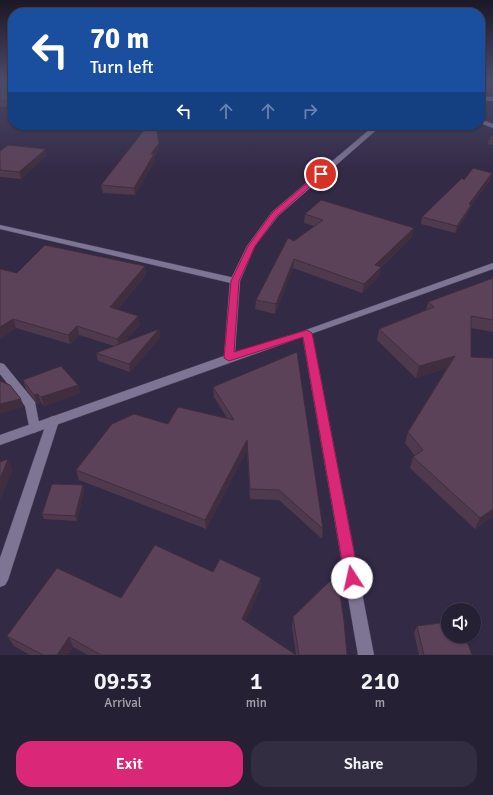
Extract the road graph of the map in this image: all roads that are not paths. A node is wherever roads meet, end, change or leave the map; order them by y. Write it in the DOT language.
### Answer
graph roads {
  1 [pos="373,130"];
  2 [pos="0,227"];
  3 [pos="493,266"];
  4 [pos="235,281"];
  5 [pos="307,333"];
  6 [pos="229,358"];
  7 [pos="0,367"];
  8 [pos="53,421"];
  9 [pos="34,428"];
  10 [pos="0,440"];
  11 [pos="0,580"];
  12 [pos="366,655"];
  1 -- 4 [label="street"];
  2 -- 4 [label="street"];
  3 -- 5 [label="street"];
  4 -- 6 [label="street"];
  5 -- 6 [label="street"];
  5 -- 12 [label="street"];
  6 -- 8 [label="street"];
  7 -- 9 [label="street"];
  8 -- 9 [label="street"];
  8 -- 11 [label="street"];
  9 -- 10 [label="street"];
}
